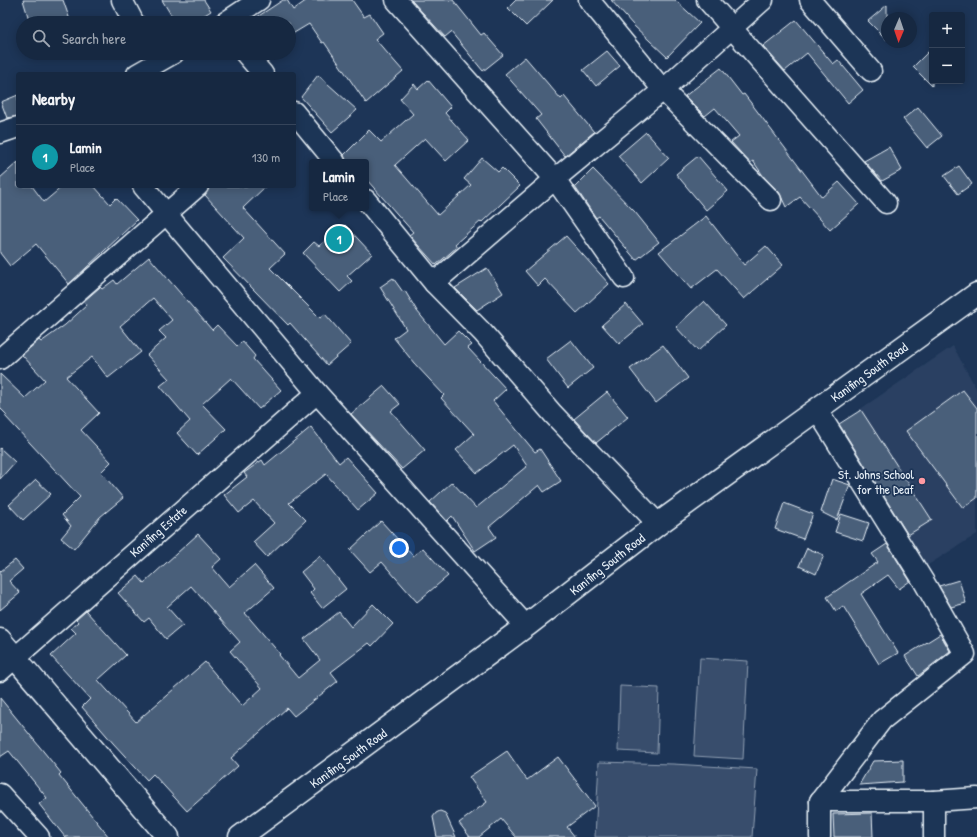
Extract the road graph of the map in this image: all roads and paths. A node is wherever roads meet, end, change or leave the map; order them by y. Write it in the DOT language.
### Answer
graph roads {
  1 [pos="122,0"];
  2 [pos="259,0"];
  3 [pos="396,0"];
  4 [pos="588,0"];
  5 [pos="707,0"];
  6 [pos="763,0"];
  7 [pos="810,0"];
  8 [pos="130,16"];
  9 [pos="235,16"];
  10 [pos="732,29"];
  11 [pos="152,60"];
  12 [pos="251,60"];
  13 [pos="871,71"];
  14 [pos="138,72"];
  15 [pos="261,72"];
  16 [pos="663,90"];
  17 [pos="296,114"];
  18 [pos="16,129"];
  19 [pos="0,133"];
  20 [pos="333,159"];
  21 [pos="554,179"];
  22 [pos="145,188"];
  23 [pos="196,188"];
  24 [pos="771,200"];
  25 [pos="886,203"];
  26 [pos="369,204"];
  27 [pos="166,213"];
  28 [pos="624,278"];
  29 [pos="434,283"];
  30 [pos="977,294"];
  31 [pos="0,359"];
  32 [pos="317,393"];
  33 [pos="817,410"];
  34 [pos="658,524"];
  35 [pos="526,626"];
  36 [pos="0,640"];
  37 [pos="7,664"];
  38 [pos="0,794"];
  39 [pos="977,798"];
  40 [pos="820,801"];
  41 [pos="934,801"];
  42 [pos="39,837"];
  43 [pos="168,837"];
  44 [pos="240,837"];
  45 [pos="820,837"];
  46 [pos="934,837"];
  1 -- 8 [label="street"];
  2 -- 9 [label="street"];
  3 -- 21 [label="street"];
  4 -- 16 [label="street"];
  5 -- 10 [label="street"];
  6 -- 10 [label="street"];
  7 -- 13 [label="street"];
  10 -- 16 [label="street"];
  10 -- 25 [label="street"];
  11 -- 14 [label="street"];
  12 -- 15 [label="street"];
  16 -- 21 [label="street"];
  16 -- 24 [label="street"];
  17 -- 20 [label="street"];
  18 -- 19 [label="street"];
  21 -- 28 [label="street"];
  21 -- 29 [label="street"];
  22 -- 27 [label="street"];
  23 -- 27 [label="street"];
  26 -- 29 [label="street"];
  27 -- 31 [label="street"];
  27 -- 32 [label="street"];
  29 -- 34 [label="street"];
  30 -- 33 [label="street, Kanifing South Road"];
  32 -- 35 [label="street"];
  32 -- 37 [label="street, Kanifing Estate"];
  33 -- 34 [label="street, Kanifing South Road"];
  33 -- 40 [label="street"];
  34 -- 35 [label="street, Kanifing South Road"];
  35 -- 44 [label="street, Kanifing South Road"];
  36 -- 37 [label="street"];
  37 -- 43 [label="street"];
  38 -- 42 [label="street"];
  39 -- 41 [label="street"];
  40 -- 41 [label="street"];
  40 -- 45 [label="street"];
  41 -- 46 [label="street"];
}
